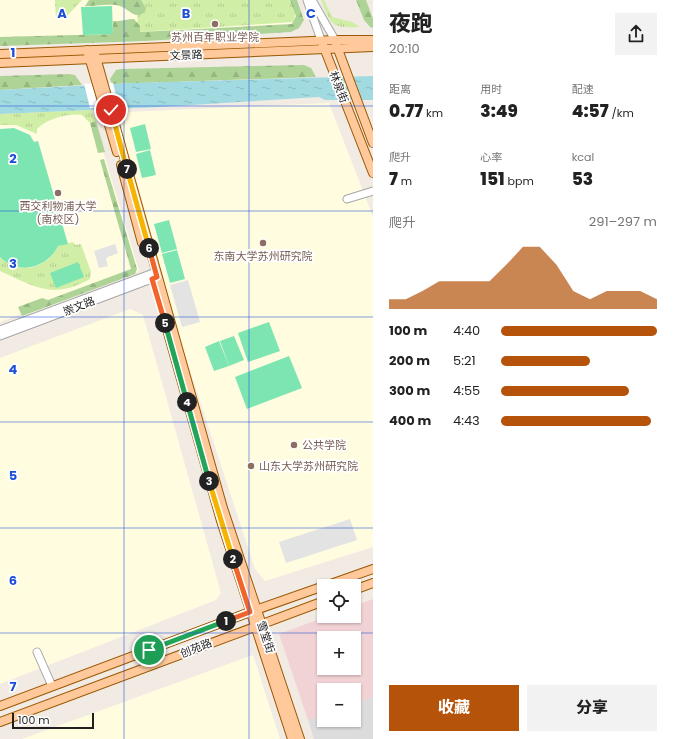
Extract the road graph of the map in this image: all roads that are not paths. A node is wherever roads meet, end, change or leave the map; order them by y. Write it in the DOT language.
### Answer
graph roads {
  1 [pos="308,0"];
  2 [pos="312,0"];
  3 [pos="321,40"];
  4 [pos="334,40"];
  5 [pos="373,40"];
  6 [pos="373,47"];
  7 [pos="338,48"];
  8 [pos="325,49"];
  9 [pos="90,50"];
  10 [pos="0,54"];
  11 [pos="93,60"];
  12 [pos="0,63"];
  13 [pos="373,143"];
  14 [pos="373,173"];
  15 [pos="373,190"];
  16 [pos="347,199"];
  17 [pos="154,275"];
  18 [pos="0,330"];
  19 [pos="0,336"];
  20 [pos="373,570"];
  21 [pos="346,579"];
  22 [pos="373,583"];
  23 [pos="361,587"];
  24 [pos="317,589"];
  25 [pos="317,604"];
  26 [pos="254,611"];
  27 [pos="258,625"];
  28 [pos="37,652"];
  29 [pos="52,686"];
  30 [pos="0,706"];
  31 [pos="0,722"];
  32 [pos="292,739"];
  33 [pos="300,739"];
  1 -- 3 [label="street, 林泉街"];
  2 -- 4 [label="street, 林泉街"];
  3 -- 4 [label="main road, 文景路"];
  3 -- 8 [label="main road, 林泉街"];
  3 -- 9 [label="main road, 文景路"];
  4 -- 5 [label="main road, 文景路"];
  4 -- 7 [label="main road, 林泉街"];
  6 -- 7 [label="main road, 文景路"];
  7 -- 8 [label="main road, 文景路"];
  7 -- 13 [label="main road, 林泉街"];
  8 -- 11 [label="main road, 文景路"];
  8 -- 14 [label="main road, 林泉街"];
  9 -- 10 [label="main road, 文景路"];
  9 -- 11 [label="main road, 雪堂街"];
  11 -- 12 [label="main road, 文景路"];
  11 -- 17 [label="main road, 雪堂街"];
  15 -- 16 [label="street"];
  17 -- 18 [label="street, 崇文路"];
  17 -- 19 [label="street, 崇文路"];
  17 -- 26 [label="main road, 雪堂街"];
  20 -- 21 [label="main road, 创苑路"];
  22 -- 23 [label="main road"];
  24 -- 26 [label="main road, 创苑路"];
  25 -- 27 [label="main road, 创苑路"];
  26 -- 27 [label="main road, 雪堂街"];
  26 -- 29 [label="main road, 创苑路"];
  27 -- 31 [label="main road, 创苑路"];
  27 -- 32 [label="main road, 雪堂街"];
  27 -- 33 [label="main road, 雪堂街"];
  28 -- 29 [label="street"];
  29 -- 30 [label="main road, 创苑路"];
}
